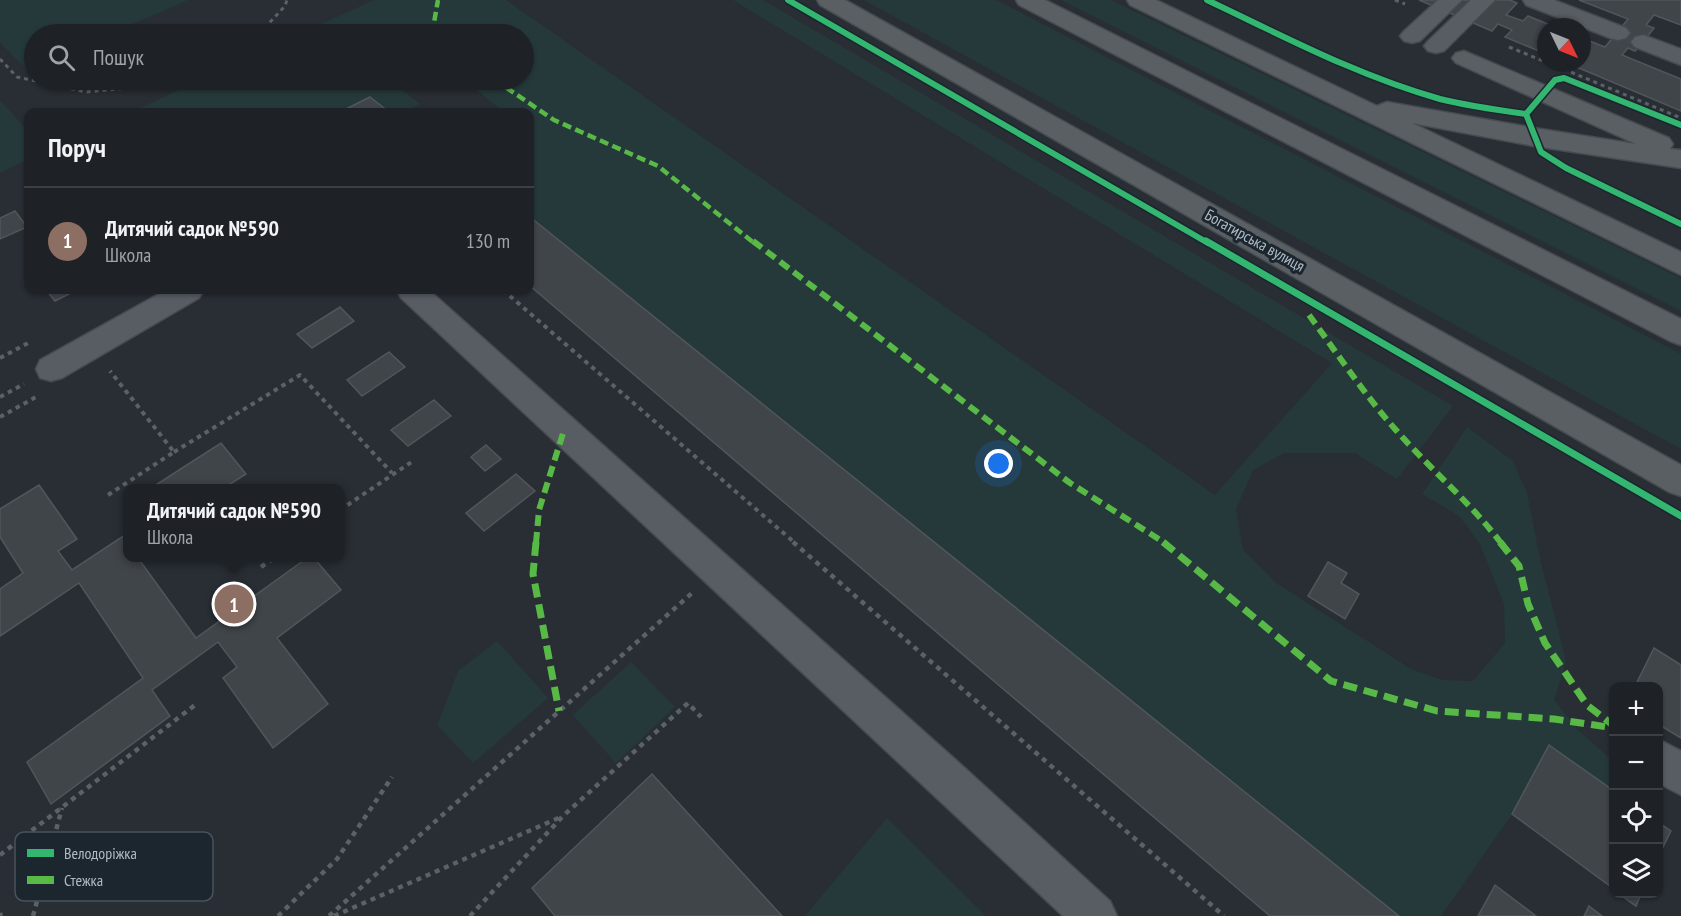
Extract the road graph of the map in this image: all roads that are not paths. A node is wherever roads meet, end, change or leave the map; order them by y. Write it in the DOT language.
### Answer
graph roads {
  1 [pos="828,0"];
  2 [pos="1027,0"];
  3 [pos="1138,0"];
  4 [pos="1426,0"];
  5 [pos="1451,0"];
  6 [pos="1484,0"];
  7 [pos="1534,0"];
  8 [pos="1618,33"];
  9 [pos="1643,42"];
  10 [pos="1436,46"];
  11 [pos="1464,58"];
  12 [pos="1681,58"];
  13 [pos="1347,102"];
  14 [pos="1681,154"];
  15 [pos="1681,159"];
  16 [pos="1681,264"];
  17 [pos="183,294"];
  18 [pos="415,294"];
  19 [pos="1681,333"];
  20 [pos="46,382"];
  21 [pos="1681,482"];
  22 [pos="1663,762"];
  23 [pos="1681,774"];
  24 [pos="1095,916"];
  1 -- 21 [label="main road, Богатирська вулиця"];
  2 -- 19 [label="main road"];
  3 -- 13 [label="main road"];
  4 -- 5 [label="lane"];
  6 -- 10 [label="lane"];
  7 -- 8 [label="lane"];
  9 -- 12 [label="lane"];
  11 -- 14 [label="main road"];
  13 -- 15 [label="main road"];
  13 -- 16 [label="main road"];
  17 -- 20 [label="lane"];
  18 -- 24 [label="lane"];
  22 -- 23 [label="lane"];
}
